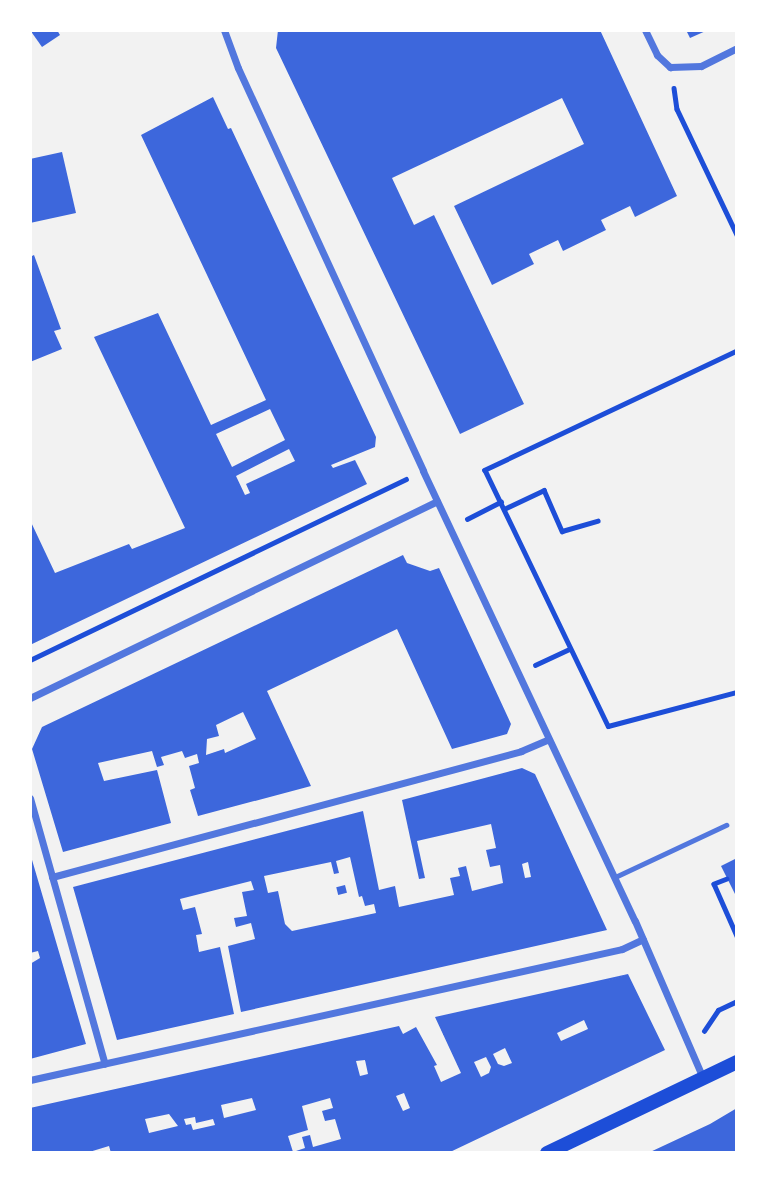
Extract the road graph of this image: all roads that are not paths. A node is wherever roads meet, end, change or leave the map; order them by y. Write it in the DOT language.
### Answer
graph roads {
  1 [pos="224,30"];
  2 [pos="645,30"];
  3 [pos="737,48"];
  4 [pos="437,501"];
  5 [pos="30,698"];
  6 [pos="549,738"];
  7 [pos="30,798"];
  8 [pos="726,825"];
  9 [pos="52,877"];
  10 [pos="615,877"];
  11 [pos="643,939"];
  12 [pos="737,1062"];
  13 [pos="104,1064"];
  14 [pos="703,1079"];
  15 [pos="30,1080"];
  16 [pos="547,1153"];
  1 -- 4 [label="street"];
  2 -- 3 [label="street"];
  4 -- 5 [label="street"];
  4 -- 6 [label="street"];
  6 -- 9 [label="street"];
  6 -- 10 [label="street"];
  7 -- 9 [label="street"];
  8 -- 10 [label="lane"];
  9 -- 13 [label="street"];
  10 -- 11 [label="street"];
  11 -- 13 [label="street"];
  11 -- 14 [label="street"];
  12 -- 14 [label="main road"];
  13 -- 15 [label="street"];
  14 -- 16 [label="main road"];
}
